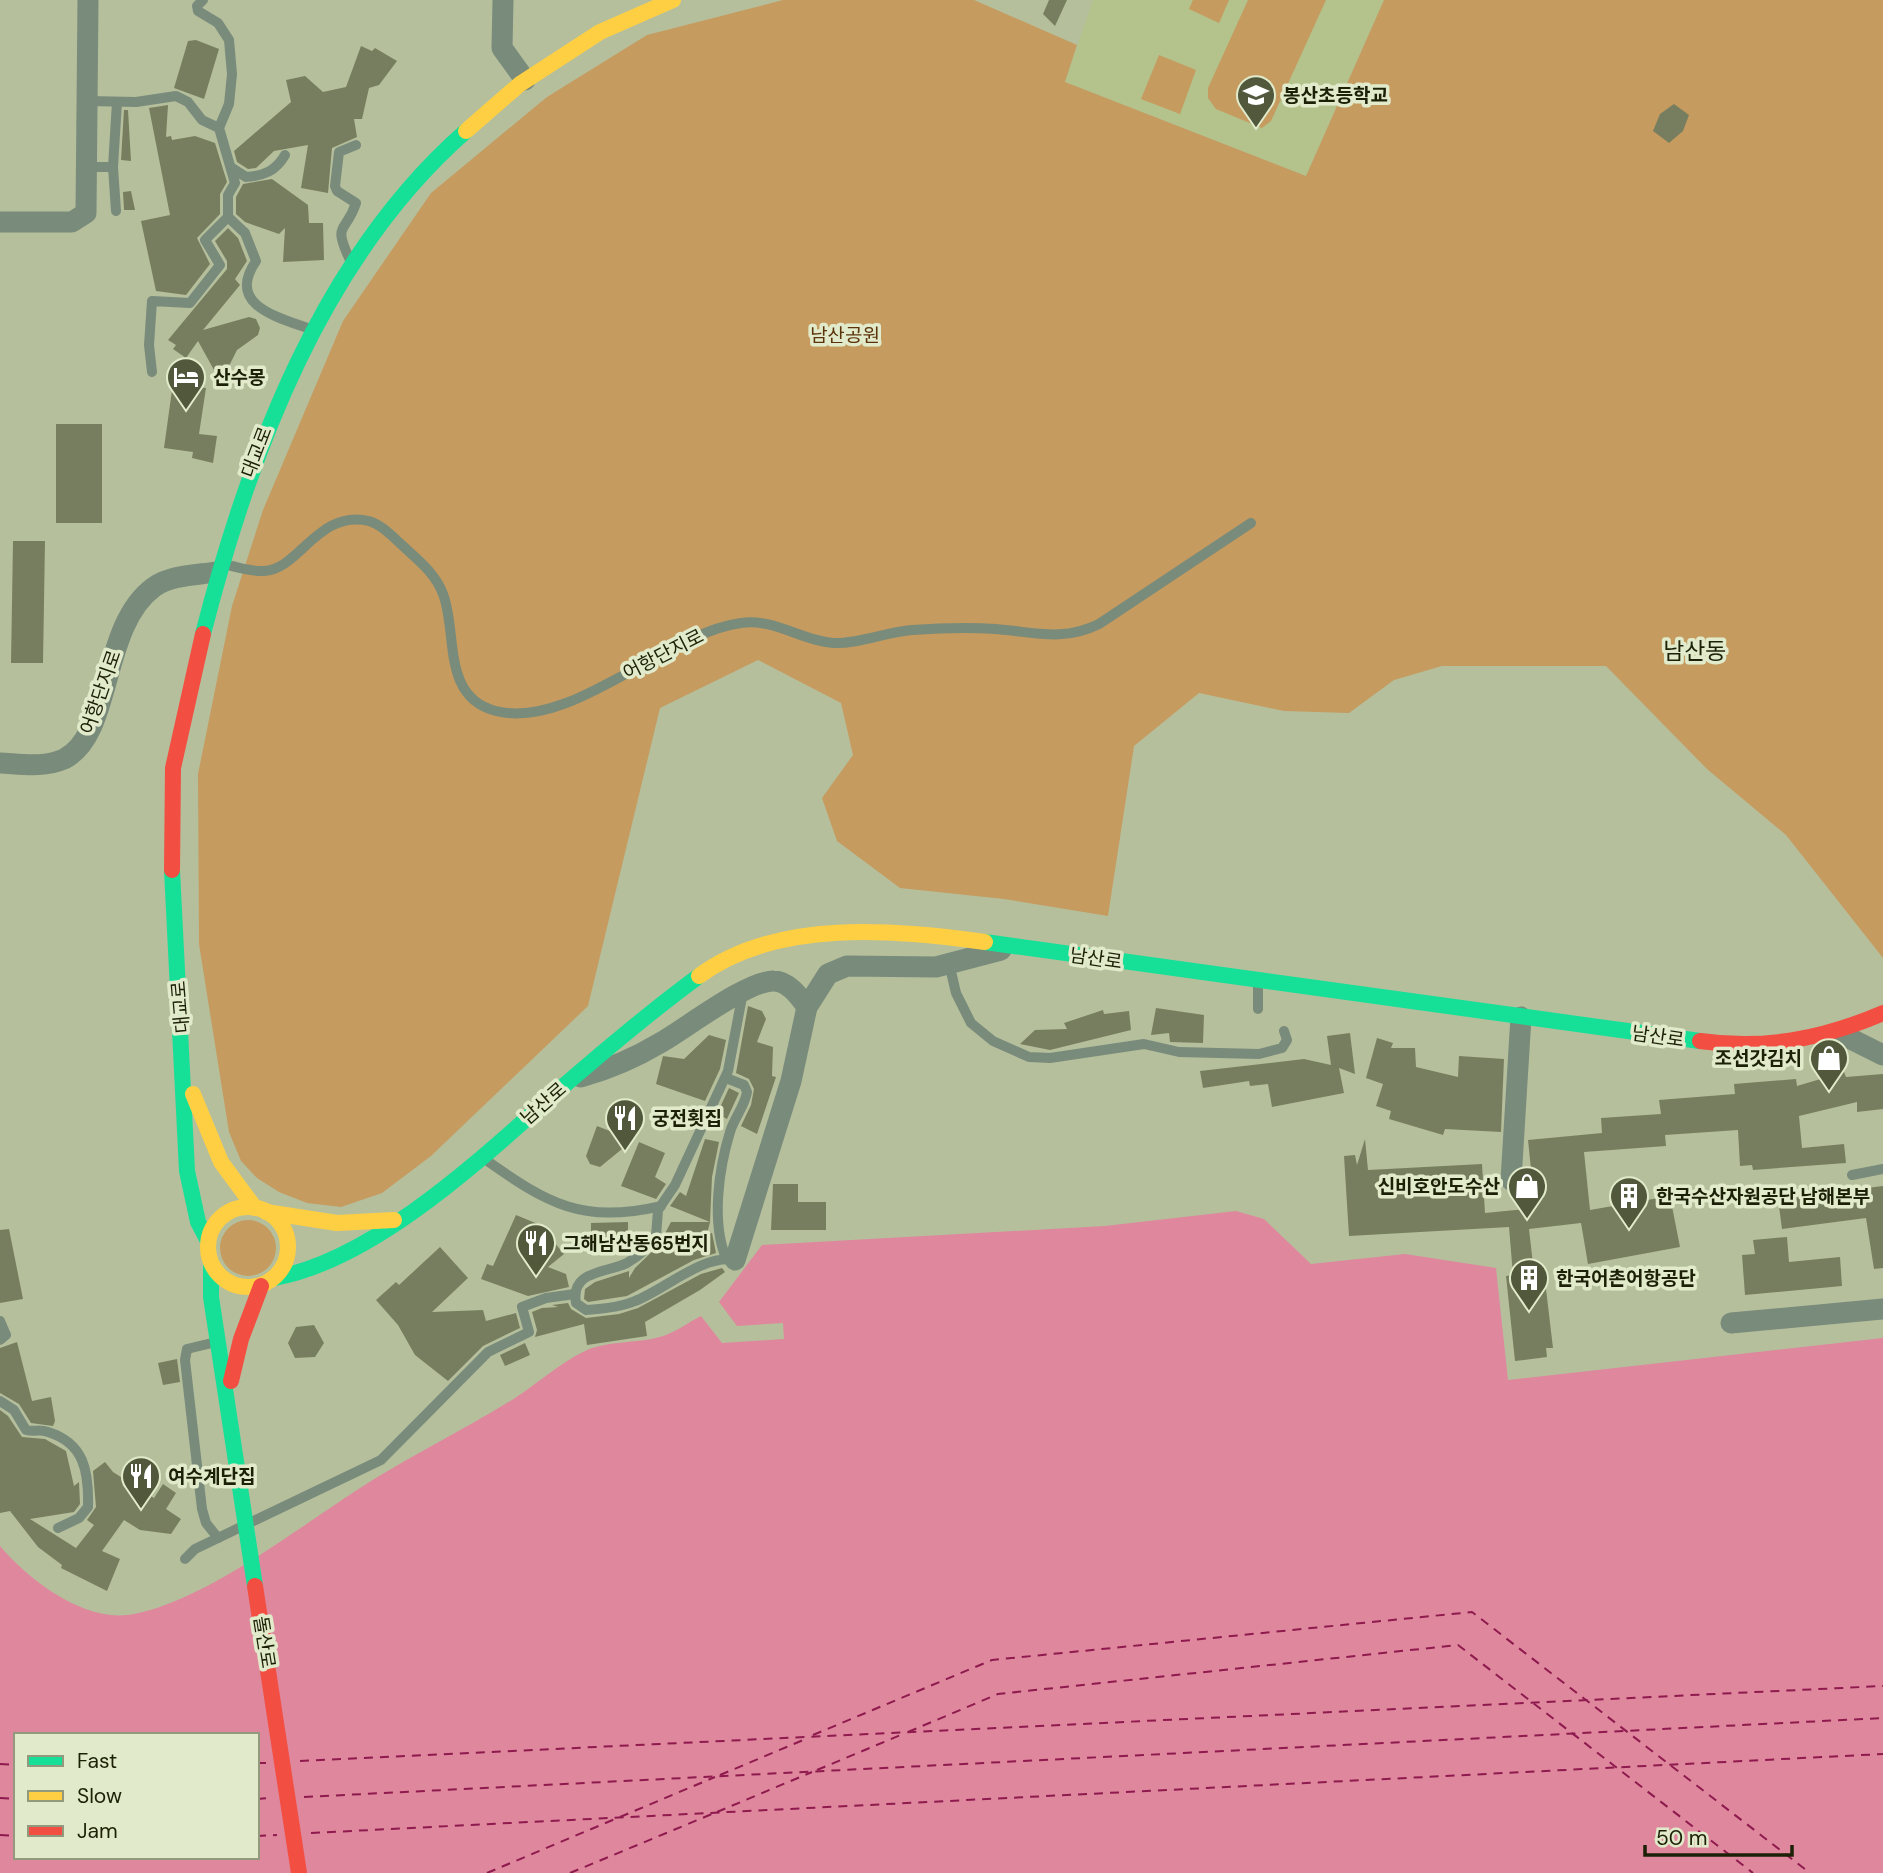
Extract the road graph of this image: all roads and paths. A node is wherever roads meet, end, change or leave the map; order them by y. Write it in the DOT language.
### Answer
graph roads {
  1 [pos="88,0"];
  2 [pos="203,0"];
  3 [pos="503,0"];
  4 [pos="673,0"];
  5 [pos="526,80"];
  6 [pos="88,101"];
  7 [pos="117,102"];
  8 [pos="219,128"];
  9 [pos="356,145"];
  10 [pos="285,155"];
  11 [pos="88,167"];
  12 [pos="113,167"];
  13 [pos="232,168"];
  14 [pos="116,211"];
  15 [pos="228,217"];
  16 [pos="0,222"];
  17 [pos="352,266"];
  18 [pos="314,331"];
  19 [pos="152,372"];
  20 [pos="1251,523"];
  21 [pos="217,568"];
  22 [pos="0,763"];
  23 [pos="1013,947"];
  24 [pos="949,963"];
  25 [pos="1259,980"];
  26 [pos="743,992"];
  27 [pos="807,1007"];
  28 [pos="1258,1009"];
  29 [pos="1883,1013"];
  30 [pos="1521,1017"];
  31 [pos="1883,1030"];
  32 [pos="1284,1031"];
  33 [pos="1839,1033"];
  34 [pos="1883,1055"];
  35 [pos="186,1074"];
  36 [pos="726,1078"];
  37 [pos="567,1082"];
  38 [pos="482,1157"];
  39 [pos="1883,1169"];
  40 [pos="1853,1175"];
  41 [pos="1511,1180"];
  42 [pos="660,1206"];
  43 [pos="260,1210"];
  44 [pos="394,1220"];
  45 [pos="208,1241"];
  46 [pos="730,1259"];
  47 [pos="211,1263"];
  48 [pos="267,1282"];
  49 [pos="575,1294"];
  50 [pos="1883,1309"];
  51 [pos="0,1321"];
  52 [pos="1731,1323"];
  53 [pos="0,1340"];
  54 [pos="218,1342"];
  55 [pos="0,1401"];
  56 [pos="229,1407"];
  57 [pos="58,1528"];
  58 [pos="218,1538"];
  59 [pos="185,1559"];
  60 [pos="299,1873"];
  1 -- 6 [label="street"];
  2 -- 8 [label="lane"];
  3 -- 5 [label="street"];
  4 -- 5 [label="main road, 대교로"];
  5 -- 17 [label="main road, 대교로"];
  6 -- 7 [label="lane"];
  6 -- 11 [label="street"];
  7 -- 8 [label="lane"];
  7 -- 12 [label="lane"];
  8 -- 13 [label="lane"];
  9 -- 17 [label="lane"];
  10 -- 13 [label="lane"];
  11 -- 12 [label="lane"];
  11 -- 16 [label="street"];
  12 -- 14 [label="lane"];
  13 -- 15 [label="lane"];
  15 -- 18 [label="lane"];
  15 -- 19 [label="lane"];
  17 -- 18 [label="main road, 대교로"];
  18 -- 21 [label="main road, 대교로"];
  20 -- 21 [label="lane, 어항단지로"];
  21 -- 22 [label="street, 어항단지로"];
  21 -- 35 [label="main road, 대교로"];
  23 -- 24 [label="street"];
  23 -- 25 [label="main road, 남산로"];
  23 -- 37 [label="main road, 남산로"];
  24 -- 27 [label="street"];
  24 -- 32 [label="lane"];
  25 -- 28 [label="lane"];
  25 -- 30 [label="main road, 남산로"];
  26 -- 27 [label="street"];
  26 -- 36 [label="lane"];
  26 -- 37 [label="street"];
  27 -- 46 [label="street"];
  29 -- 33 [label="main road, 남산로"];
  30 -- 33 [label="main road, 남산로"];
  30 -- 41 [label="street"];
  31 -- 33 [label="street"];
  33 -- 34 [label="street"];
  35 -- 43 [label="main road, 대교로"];
  35 -- 45 [label="main road, 대교로"];
  36 -- 42 [label="lane"];
  36 -- 46 [label="lane"];
  37 -- 38 [label="main road, 남산로"];
  38 -- 42 [label="lane"];
  38 -- 44 [label="main road, 남산로"];
  39 -- 40 [label="lane"];
  42 -- 49 [label="lane"];
  43 -- 44 [label="main road"];
  43 -- 45 [label="main road"];
  43 -- 48 [label="main road, 대교로"];
  44 -- 48 [label="main road, 남산로"];
  45 -- 47 [label="main road, 대교로"];
  46 -- 49 [label="lane"];
  47 -- 48 [label="main road"];
  47 -- 54 [label="main road, 대교로"];
  48 -- 56 [label="main road, 대교로"];
  49 -- 58 [label="lane"];
  50 -- 52 [label="street"];
  51 -- 53 [label="lane"];
  54 -- 56 [label="main road, 대교로"];
  54 -- 58 [label="lane"];
  55 -- 57 [label="lane"];
  56 -- 60 [label="main road, 돌산로"];
  58 -- 59 [label="lane"];
}
